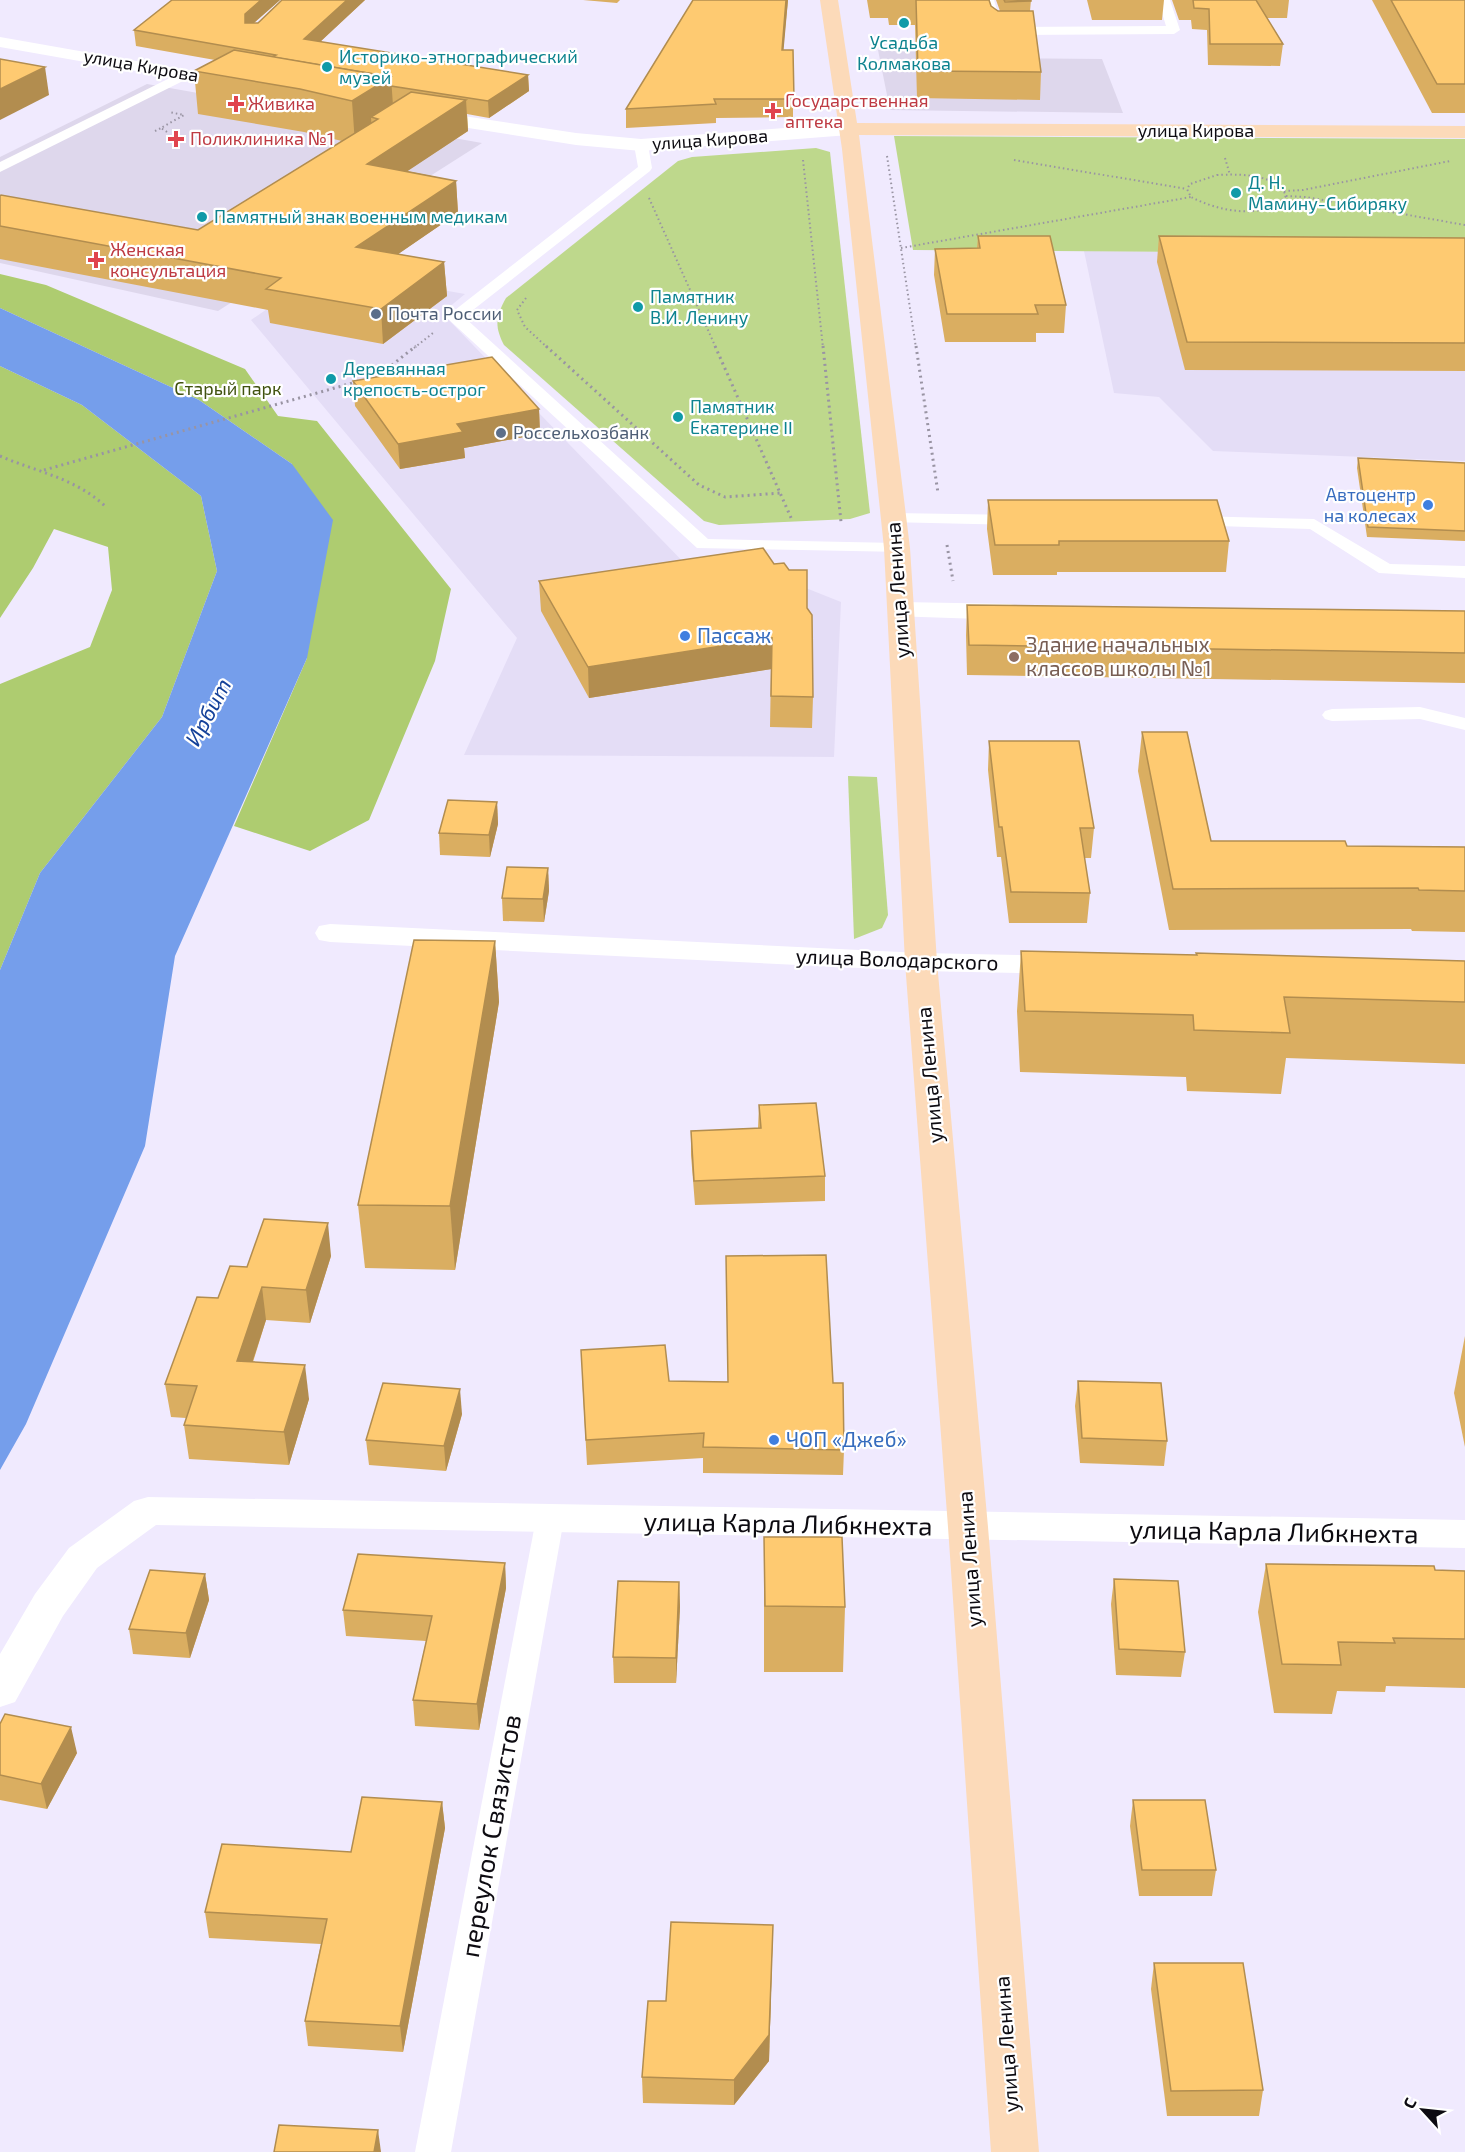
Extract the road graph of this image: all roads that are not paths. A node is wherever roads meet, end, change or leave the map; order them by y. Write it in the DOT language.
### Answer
graph roads {
  1 [pos="829,0"];
  2 [pos="988,0"];
  3 [pos="1164,0"];
  4 [pos="0,42"];
  5 [pos="186,74"];
  6 [pos="260,88"];
  7 [pos="400,112"];
  8 [pos="849,129"];
  9 [pos="1465,132"];
  10 [pos="641,145"];
  11 [pos="0,168"];
  12 [pos="1035,520"];
  13 [pos="1174,521"];
  14 [pos="895,533"];
  15 [pos="1465,572"];
  16 [pos="901,610"];
  17 [pos="1029,612"];
  18 [pos="1332,715"];
  19 [pos="1465,724"];
  20 [pos="330,933"];
  21 [pos="921,962"];
  22 [pos="1098,966"];
  23 [pos="549,1519"];
  24 [pos="968,1527"];
  25 [pos="1465,1534"];
  26 [pos="0,1691"];
  27 [pos="433,2152"];
  28 [pos="1015,2152"];
  1 -- 8 [label="main road, улица Ленина"];
  2 -- 3 [label="lane"];
  4 -- 5 [label="street, улица Кирова"];
  5 -- 6 [label="street, улица Кирова"];
  5 -- 11 [label="lane"];
  7 -- 10 [label="street, улица Кирова"];
  8 -- 9 [label="main road, улица Кирова"];
  8 -- 10 [label="street, улица Кирова"];
  8 -- 14 [label="main road, улица Ленина"];
  10 -- 14 [label="lane"];
  12 -- 14 [label="lane"];
  13 -- 15 [label="lane"];
  14 -- 16 [label="main road, улица Ленина"];
  16 -- 17 [label="street"];
  16 -- 21 [label="main road, улица Ленина"];
  18 -- 19 [label="lane"];
  20 -- 21 [label="street, улица Володарского"];
  21 -- 22 [label="street, улица Володарского"];
  21 -- 24 [label="main road, улица Ленина"];
  23 -- 24 [label="street, улица Карла Либкнехта"];
  23 -- 26 [label="street, улица Карла Либкнехта"];
  23 -- 27 [label="lane, переулок Связистов"];
  24 -- 25 [label="street, улица Карла Либкнехта"];
  24 -- 28 [label="main road, улица Ленина"];
}
